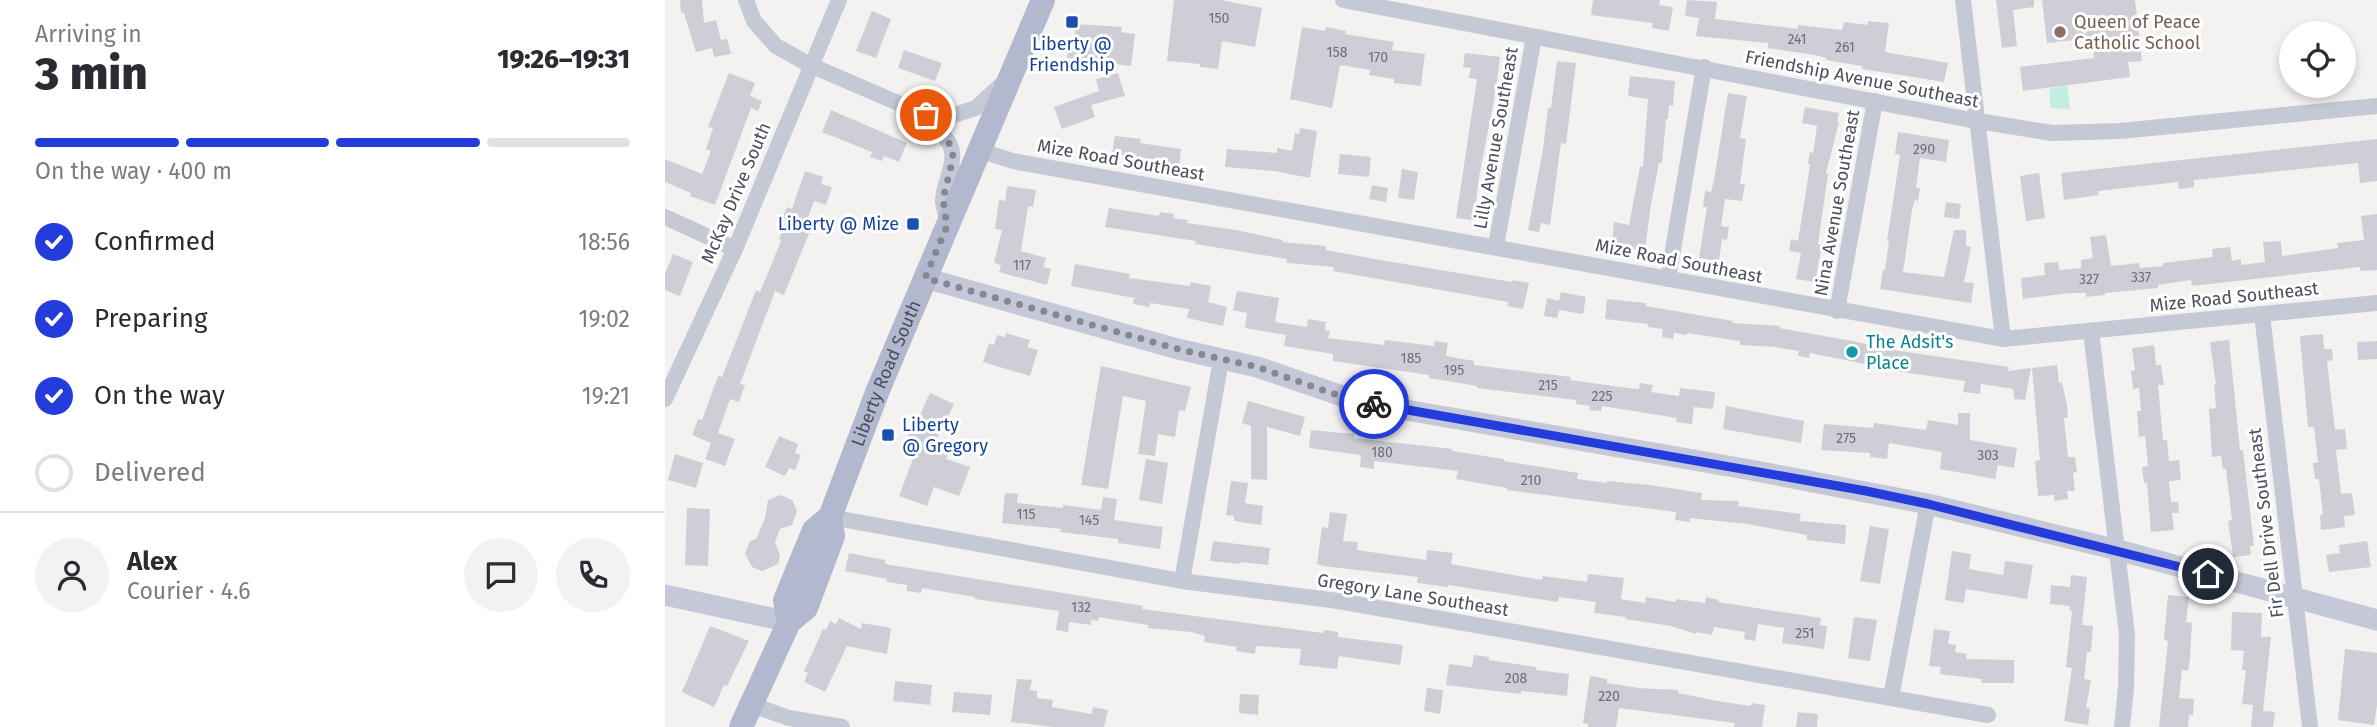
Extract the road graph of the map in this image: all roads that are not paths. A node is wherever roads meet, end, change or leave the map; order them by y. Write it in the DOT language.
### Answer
graph roads {
  1 [pos="746,0"];
  2 [pos="839,0"];
  3 [pos="1043,0"];
  4 [pos="1343,0"];
  5 [pos="1963,0"];
  6 [pos="1534,37"];
  7 [pos="810,65"];
  8 [pos="1704,67"];
  9 [pos="1008,79"];
  10 [pos="1875,101"];
  11 [pos="2377,106"];
  12 [pos="926,115"];
  13 [pos="1978,122"];
  14 [pos="979,150"];
  15 [pos="665,217"];
  16 [pos="947,226"];
  17 [pos="1496,246"];
  18 [pos="735,250"];
  19 [pos="925,278"];
  20 [pos="1668,279"];
  21 [pos="2377,303"];
  22 [pos="1837,311"];
  23 [pos="2262,314"];
  24 [pos="2091,331"];
  25 [pos="2003,339"];
  26 [pos="1221,360"];
  27 [pos="665,399"];
  28 [pos="1928,504"];
  29 [pos="830,517"];
  30 [pos="2118,551"];
  31 [pos="1182,582"];
  32 [pos="665,595"];
  33 [pos="2294,598"];
  34 [pos="2377,620"];
  35 [pos="789,622"];
  36 [pos="1891,697"];
  37 [pos="752,705"];
  38 [pos="1988,715"];
  39 [pos="741,727"];
  40 [pos="842,727"];
  41 [pos="2122,727"];
  42 [pos="2310,727"];
  1 -- 7 [label="street"];
  2 -- 7 [label="street, McKay Drive South"];
  3 -- 9 [label="main road, Liberty Road South"];
  4 -- 6 [label="street, Friendship Avenue Southeast"];
  5 -- 13 [label="street"];
  6 -- 8 [label="street, Friendship Avenue Southeast"];
  6 -- 17 [label="street, Lilly Avenue Southeast"];
  7 -- 12 [label="street"];
  7 -- 18 [label="street, McKay Drive South"];
  8 -- 10 [label="street, Friendship Avenue Southeast"];
  8 -- 20 [label="street"];
  9 -- 12 [label="street"];
  9 -- 14 [label="main road, Liberty Road South"];
  10 -- 13 [label="street, Friendship Avenue Southeast"];
  10 -- 22 [label="street, Nina Avenue Southeast"];
  11 -- 13 [label="street, Friendship Avenue Southeast"];
  12 -- 16 [label="street"];
  13 -- 25 [label="street"];
  14 -- 16 [label="main road, Liberty Road South"];
  14 -- 17 [label="street, Mize Road Southeast"];
  15 -- 18 [label="street"];
  16 -- 19 [label="main road, Liberty Road South"];
  17 -- 20 [label="street, Mize Road Southeast"];
  18 -- 27 [label="street, McKay Drive South"];
  19 -- 26 [label="street"];
  19 -- 29 [label="main road, Liberty Road South"];
  20 -- 22 [label="street, Mize Road Southeast"];
  21 -- 23 [label="street, Mize Road Southeast"];
  22 -- 25 [label="street, Mize Road Southeast"];
  23 -- 24 [label="street, Mize Road Southeast"];
  23 -- 33 [label="street, Fir Dell Drive Southeast"];
  24 -- 25 [label="street, Mize Road Southeast"];
  24 -- 30 [label="street"];
  26 -- 28 [label="street"];
  26 -- 31 [label="street"];
  28 -- 30 [label="street"];
  28 -- 36 [label="street"];
  29 -- 31 [label="street, Gregory Lane Southeast"];
  29 -- 35 [label="main road, Liberty Road South"];
  30 -- 33 [label="street"];
  30 -- 41 [label="street"];
  31 -- 36 [label="street, Gregory Lane Southeast"];
  32 -- 35 [label="street"];
  33 -- 34 [label="street"];
  33 -- 42 [label="street, Fir Dell Drive Southeast"];
  35 -- 37 [label="main road, Liberty Road South"];
  36 -- 38 [label="street, Gregory Lane Southeast"];
  37 -- 39 [label="main road, Liberty Road South"];
  37 -- 40 [label="street"];
}
